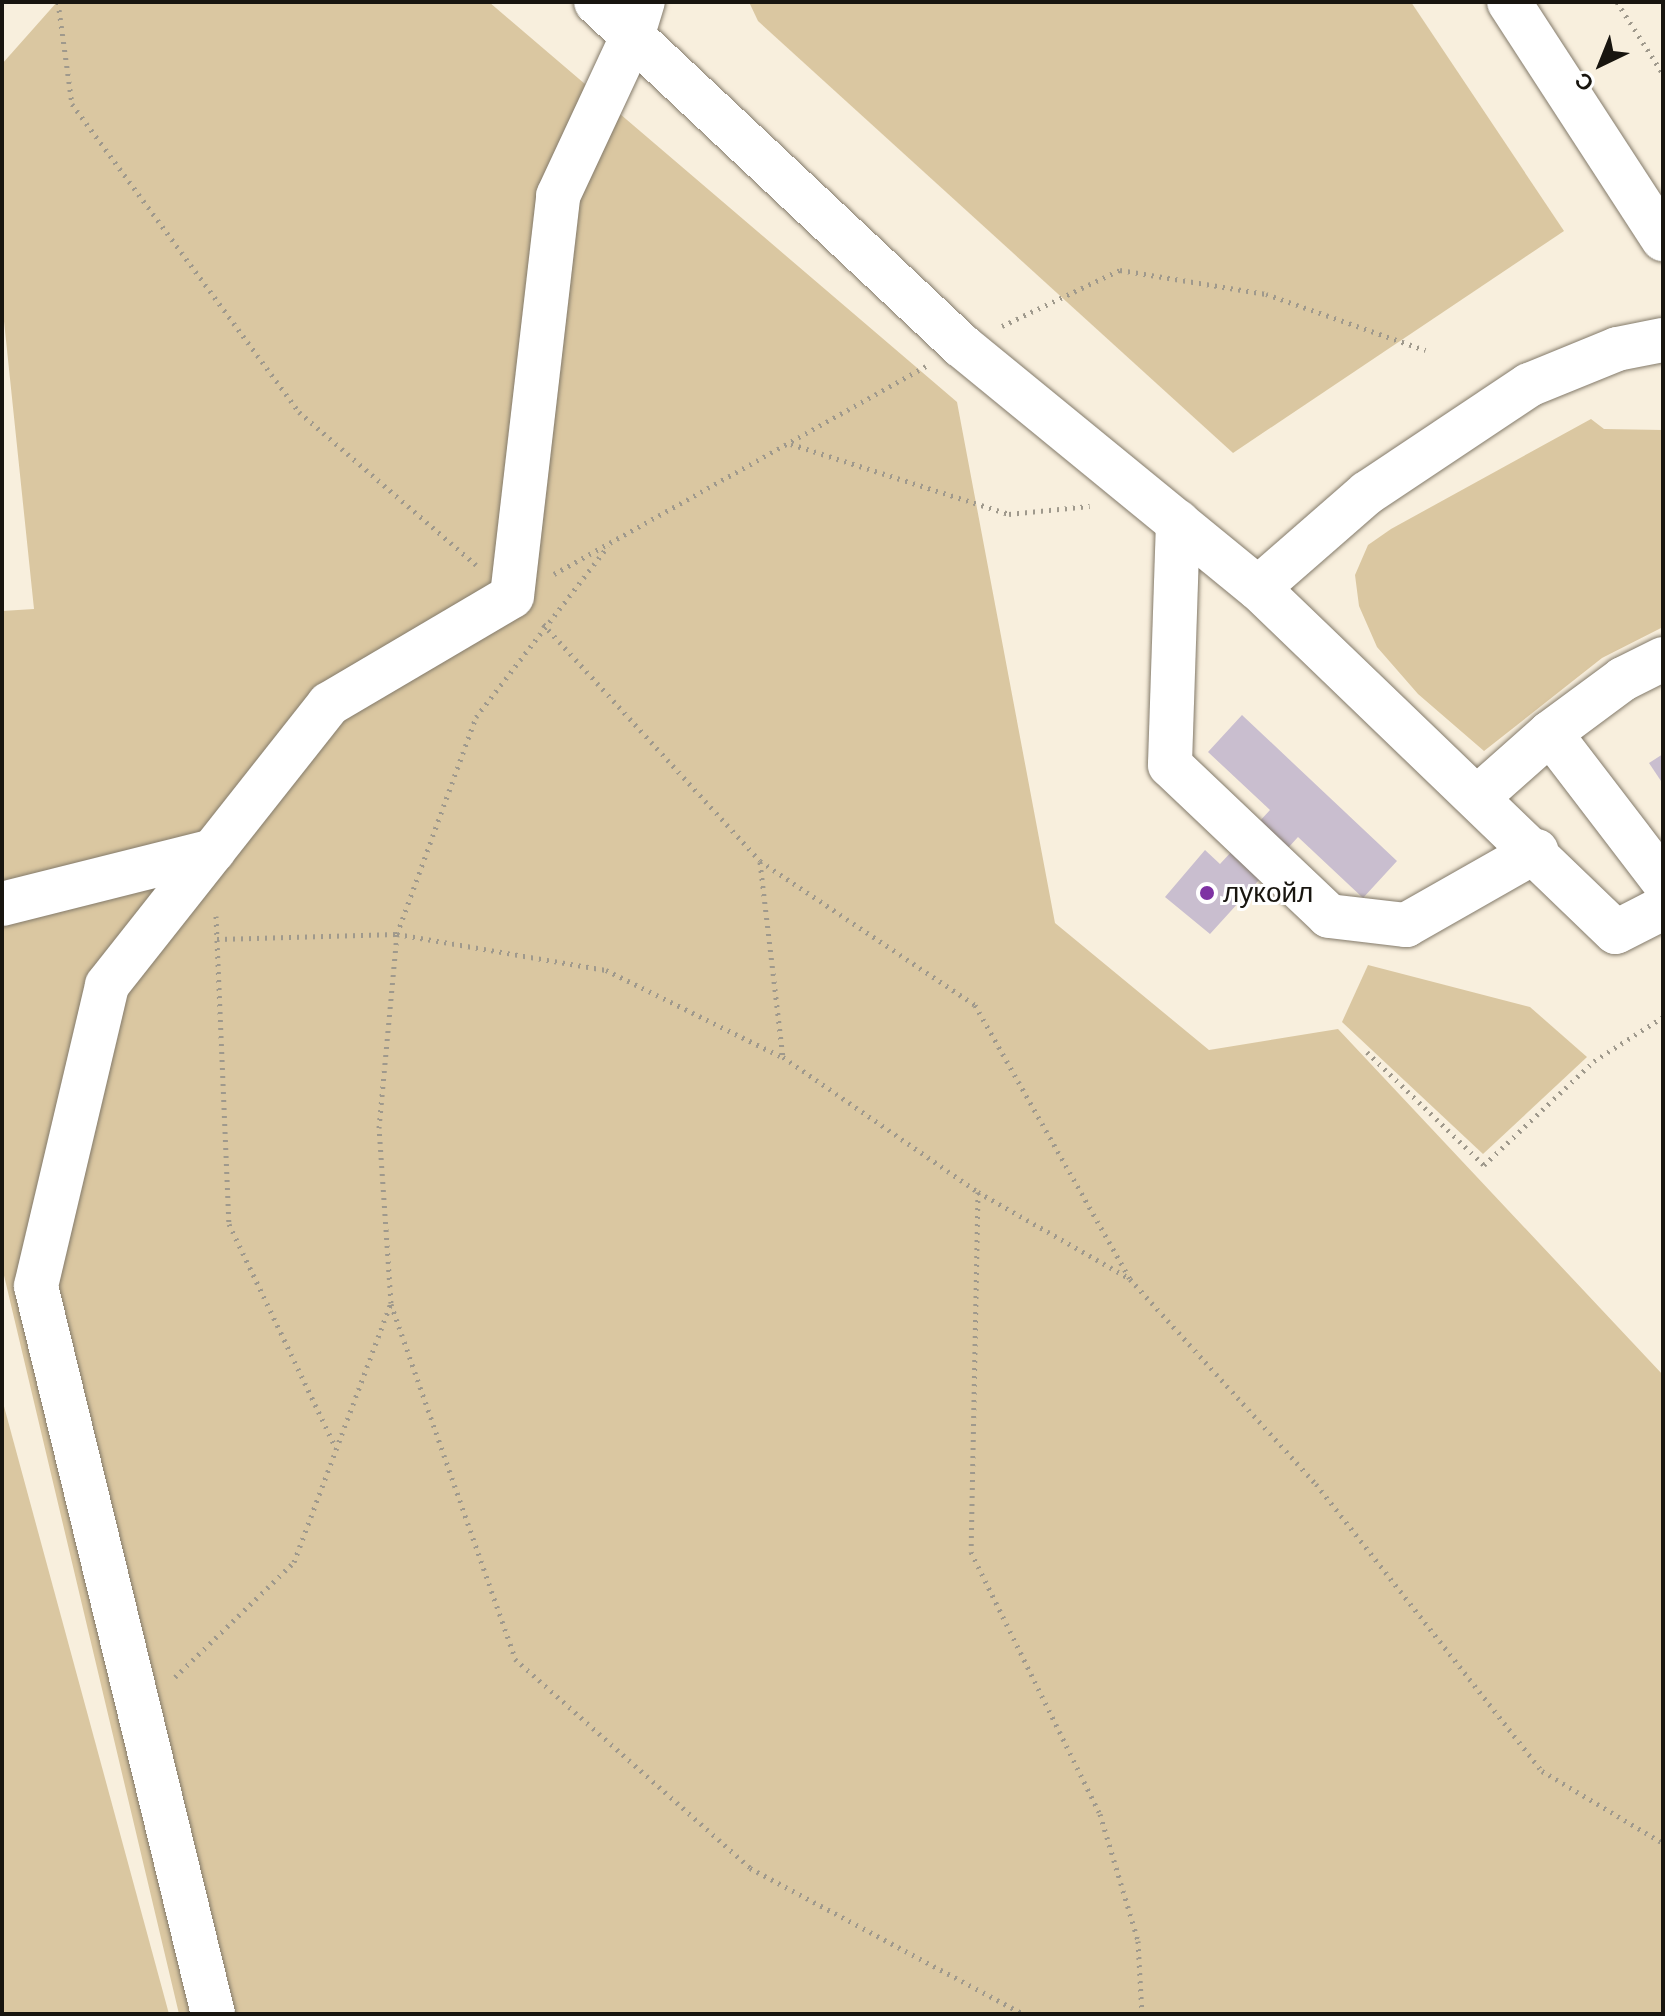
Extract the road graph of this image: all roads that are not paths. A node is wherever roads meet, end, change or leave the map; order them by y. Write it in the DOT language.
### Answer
graph roads {
  1 [pos="596,2"];
  2 [pos="1509,2"];
  3 [pos="638,19"];
  4 [pos="1663,239"];
  5 [pos="1663,340"];
  6 [pos="1164,511"];
  7 [pos="1258,588"];
  8 [pos="1663,659"];
  9 [pos="1550,733"];
  10 [pos="1479,796"];
  11 [pos="213,851"];
  12 [pos="1536,851"];
  13 [pos="1663,881"];
  14 [pos="2,904"];
  15 [pos="1663,908"];
  16 [pos="213,2014"];
  1 -- 3 [label="street"];
  2 -- 4 [label="street"];
  3 -- 6 [label="street"];
  3 -- 11 [label="street"];
  5 -- 7 [label="street"];
  6 -- 7 [label="street"];
  6 -- 12 [label="street"];
  7 -- 10 [label="street"];
  8 -- 9 [label="street"];
  9 -- 10 [label="street"];
  9 -- 13 [label="street"];
  10 -- 12 [label="street"];
  11 -- 14 [label="street"];
  11 -- 16 [label="street"];
  12 -- 15 [label="street"];
}
